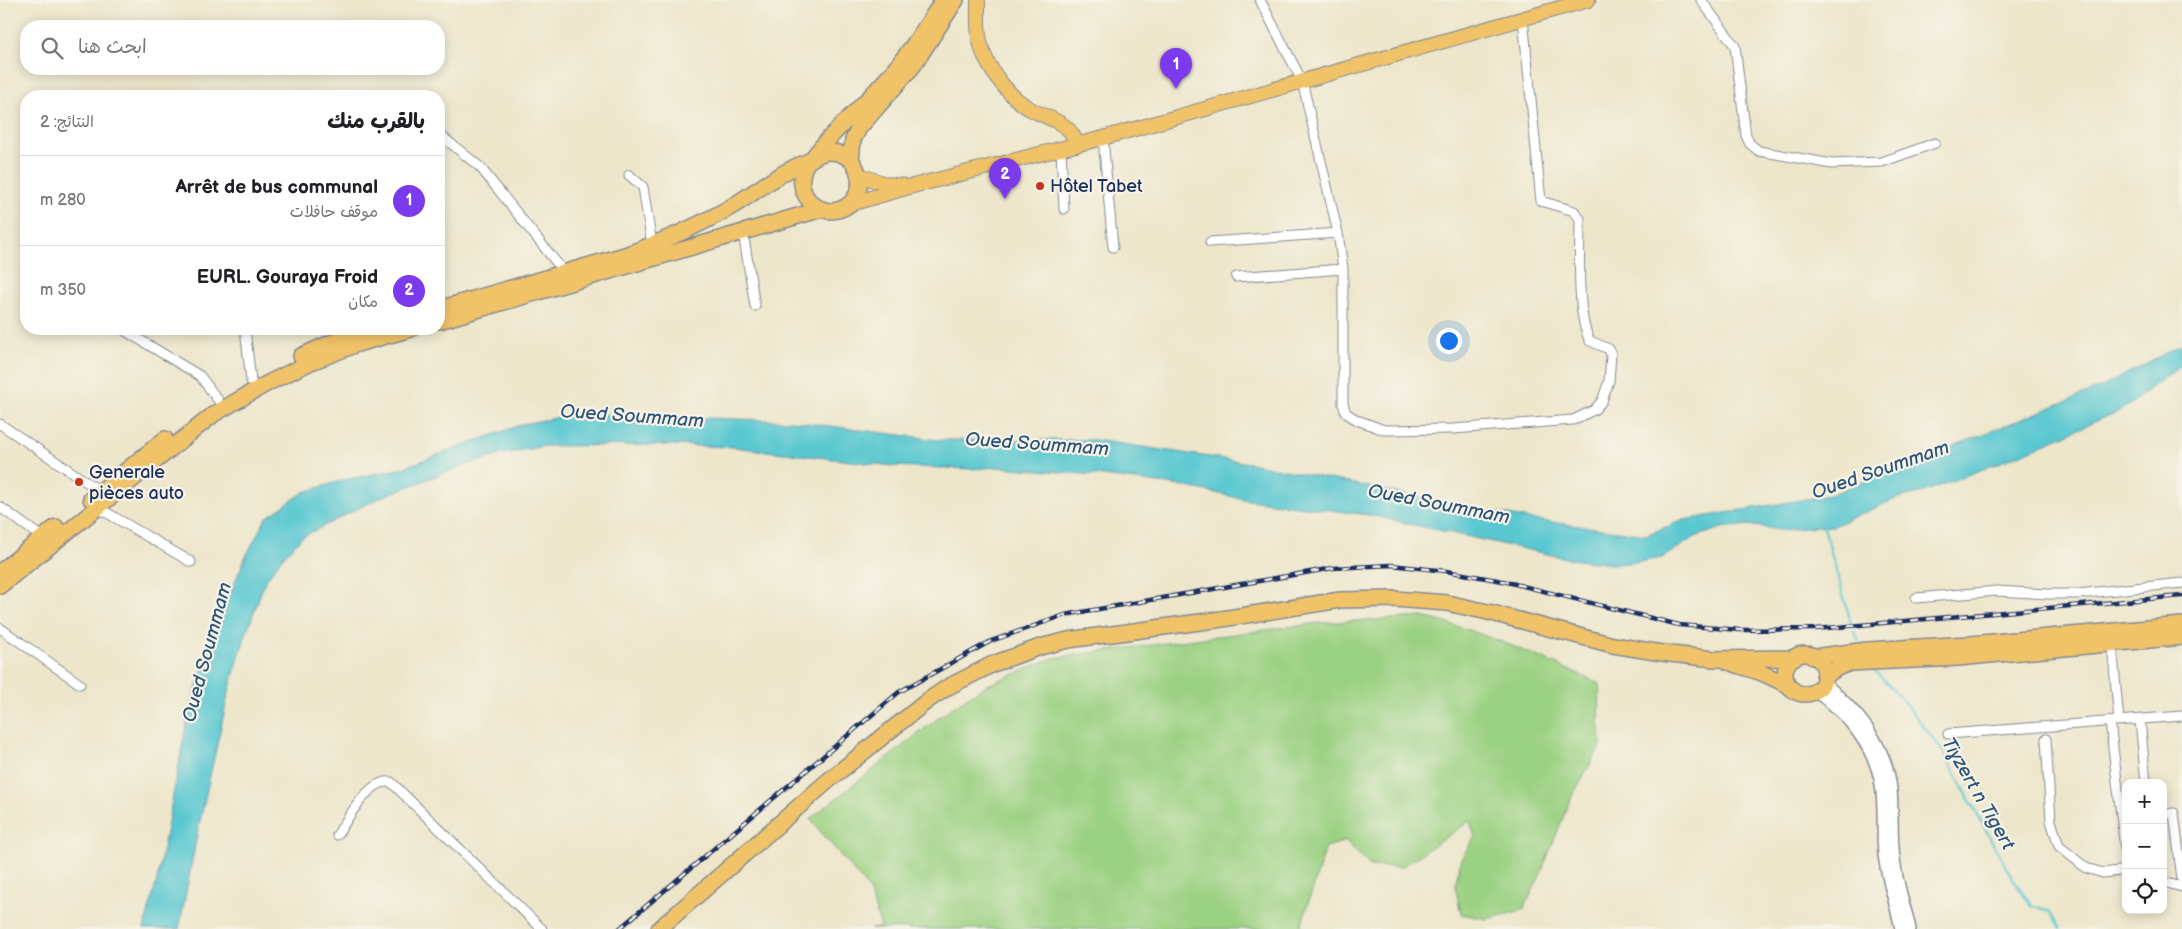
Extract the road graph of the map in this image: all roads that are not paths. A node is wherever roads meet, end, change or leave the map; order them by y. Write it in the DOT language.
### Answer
graph roads {
  1 [pos="943,0"];
  2 [pos="956,0"];
  3 [pos="978,0"];
  4 [pos="1260,0"];
  5 [pos="1588,0"];
  6 [pos="1701,0"];
  7 [pos="1523,18"];
  8 [pos="1302,81"];
  9 [pos="1103,138"];
  10 [pos="445,139"];
  11 [pos="1935,143"];
  12 [pos="1077,145"];
  13 [pos="1061,149"];
  14 [pos="811,159"];
  15 [pos="851,160"];
  16 [pos="629,175"];
  17 [pos="859,175"];
  18 [pos="909,187"];
  19 [pos="847,205"];
  20 [pos="822,209"];
  21 [pos="1064,210"];
  22 [pos="744,232"];
  23 [pos="1338,233"];
  24 [pos="1210,242"];
  25 [pos="652,245"];
  26 [pos="1113,247"];
  27 [pos="1343,269"];
  28 [pos="564,272"];
  29 [pos="1236,277"];
  30 [pos="755,306"];
  31 [pos="445,308"];
  32 [pos="445,309"];
  33 [pos="132,335"];
  34 [pos="246,335"];
  35 [pos="349,335"];
  36 [pos="389,335"];
  37 [pos="251,381"];
  38 [pos="218,400"];
  39 [pos="0,424"];
  40 [pos="100,491"];
  41 [pos="0,507"];
  42 [pos="97,507"];
  43 [pos="43,538"];
  44 [pos="191,562"];
  45 [pos="0,572"];
  46 [pos="2182,583"];
  47 [pos="0,586"];
  48 [pos="1916,598"];
  49 [pos="2182,625"];
  50 [pos="0,628"];
  51 [pos="2182,638"];
  52 [pos="2112,644"];
  53 [pos="1814,657"];
  54 [pos="1794,658"];
  55 [pos="1714,659"];
  56 [pos="1821,683"];
  57 [pos="80,684"];
  58 [pos="1788,685"];
  59 [pos="2182,716"];
  60 [pos="2140,720"];
  61 [pos="2114,722"];
  62 [pos="1948,734"];
  63 [pos="2046,740"];
  64 [pos="2146,779"];
  65 [pos="2167,814"];
  66 [pos="2123,824"];
  67 [pos="337,835"];
  68 [pos="2122,871"];
  69 [pos="2182,880"];
  70 [pos="2167,883"];
  71 [pos="2182,887"];
  72 [pos="542,929"];
  73 [pos="658,929"];
  74 [pos="1901,929"];
  75 [pos="1910,929"];
  1 -- 14 [label="highway"];
  2 -- 15 [label="highway"];
  3 -- 12 [label="main road"];
  4 -- 8 [label="street"];
  5 -- 7 [label="main road"];
  6 -- 11 [label="street"];
  7 -- 8 [label="main road"];
  7 -- 27 [label="street"];
  8 -- 9 [label="main road"];
  8 -- 23 [label="street"];
  9 -- 12 [label="main road"];
  9 -- 26 [label="street"];
  10 -- 28 [label="street"];
  12 -- 13 [label="main road"];
  13 -- 18 [label="main road"];
  13 -- 21 [label="street"];
  14 -- 15 [label="highway"];
  14 -- 20 [label="highway"];
  14 -- 25 [label="highway"];
  15 -- 17 [label="highway"];
  16 -- 25 [label="street"];
  17 -- 18 [label="main road"];
  17 -- 19 [label="highway"];
  18 -- 19 [label="main road"];
  19 -- 20 [label="highway"];
  20 -- 22 [label="highway"];
  22 -- 30 [label="street"];
  22 -- 32 [label="highway"];
  23 -- 24 [label="street"];
  23 -- 27 [label="street"];
  25 -- 28 [label="highway"];
  27 -- 29 [label="street"];
  28 -- 31 [label="highway"];
  33 -- 38 [label="street"];
  34 -- 37 [label="street"];
  35 -- 37 [label="highway"];
  36 -- 42 [label="highway"];
  37 -- 38 [label="highway"];
  38 -- 40 [label="highway"];
  39 -- 40 [label="street"];
  40 -- 43 [label="highway"];
  41 -- 43 [label="street"];
  42 -- 44 [label="street"];
  42 -- 47 [label="highway"];
  43 -- 45 [label="highway"];
  46 -- 48 [label="street"];
  49 -- 53 [label="highway"];
  50 -- 57 [label="street"];
  51 -- 52 [label="highway"];
  52 -- 56 [label="highway"];
  52 -- 61 [label="street"];
  53 -- 54 [label="highway"];
  53 -- 56 [label="highway"];
  54 -- 55 [label="highway"];
  54 -- 58 [label="highway"];
  55 -- 58 [label="highway"];
  55 -- 73 [label="highway"];
  56 -- 58 [label="highway"];
  56 -- 74 [label="street"];
  56 -- 75 [label="street"];
  59 -- 60 [label="street"];
  60 -- 61 [label="street"];
  60 -- 64 [label="street"];
  61 -- 62 [label="street"];
  61 -- 66 [label="street"];
  63 -- 68 [label="street"];
  65 -- 69 [label="street"];
  67 -- 72 [label="street"];
  70 -- 71 [label="street"];
}
